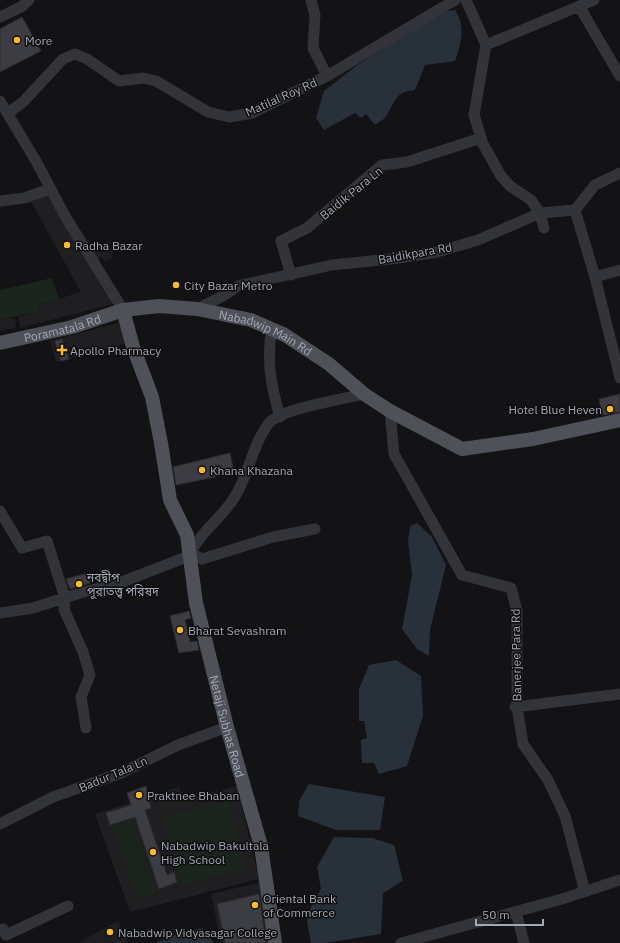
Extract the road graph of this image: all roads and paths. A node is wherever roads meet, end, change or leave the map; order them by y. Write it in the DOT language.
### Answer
graph roads {
  1 [pos="29,0"];
  2 [pos="311,0"];
  3 [pos="455,0"];
  4 [pos="466,0"];
  5 [pos="594,0"];
  6 [pos="579,6"];
  7 [pos="0,17"];
  8 [pos="486,45"];
  9 [pos="327,76"];
  10 [pos="620,76"];
  11 [pos="0,101"];
  12 [pos="8,113"];
  13 [pos="481,138"];
  14 [pos="620,173"];
  15 [pos="50,189"];
  16 [pos="0,201"];
  17 [pos="575,210"];
  18 [pos="540,213"];
  19 [pos="544,228"];
  20 [pos="620,270"];
  21 [pos="291,275"];
  22 [pos="595,277"];
  23 [pos="197,309"];
  24 [pos="123,310"];
  25 [pos="272,328"];
  26 [pos="0,344"];
  27 [pos="620,378"];
  28 [pos="364,394"];
  29 [pos="390,412"];
  30 [pos="280,416"];
  31 [pos="620,420"];
  32 [pos="0,511"];
  33 [pos="315,529"];
  34 [pos="192,555"];
  35 [pos="65,600"];
  36 [pos="0,613"];
  37 [pos="620,694"];
  38 [pos="516,707"];
  39 [pos="227,727"];
  40 [pos="86,728"];
  41 [pos="0,824"];
  42 [pos="620,880"];
  43 [pos="585,892"];
  44 [pos="68,906"];
  45 [pos="516,912"];
  46 [pos="0,931"];
  47 [pos="275,943"];
  48 [pos="401,943"];
  49 [pos="524,943"];
  1 -- 7 [label="street"];
  2 -- 9 [label="street"];
  3 -- 9 [label="street, Matilal Roy Rd"];
  4 -- 8 [label="street"];
  5 -- 6 [label="street"];
  6 -- 8 [label="street"];
  6 -- 10 [label="street"];
  8 -- 13 [label="street"];
  9 -- 12 [label="street, Matilal Roy Rd"];
  11 -- 12 [label="street"];
  12 -- 15 [label="street"];
  13 -- 18 [label="street"];
  13 -- 21 [label="street, Baidik Para Ln"];
  14 -- 17 [label="street"];
  15 -- 16 [label="street"];
  15 -- 24 [label="street"];
  17 -- 18 [label="street, Baidikpara Rd"];
  17 -- 22 [label="street"];
  18 -- 19 [label="street"];
  18 -- 21 [label="street, Baidikpara Rd"];
  20 -- 22 [label="street"];
  21 -- 23 [label="street, Baidikpara Rd"];
  22 -- 27 [label="street"];
  23 -- 24 [label="main road, Nabadwip Main Rd"];
  23 -- 25 [label="main road, Nabadwip Main Rd"];
  24 -- 26 [label="main road, Poramatala Rd"];
  24 -- 34 [label="main road, Netaji Subhas Road"];
  25 -- 28 [label="main road, Nabadwip Main Rd"];
  25 -- 30 [label="street"];
  28 -- 29 [label="main road, Nabadwip Main Rd"];
  28 -- 30 [label="street"];
  29 -- 31 [label="main road, Nabadwip Main Rd"];
  29 -- 38 [label="street, Banerjee Para Rd"];
  30 -- 34 [label="street"];
  32 -- 35 [label="street"];
  33 -- 34 [label="street"];
  34 -- 35 [label="street"];
  34 -- 39 [label="main road, Netaji Subhas Road"];
  35 -- 36 [label="street"];
  35 -- 40 [label="street"];
  37 -- 38 [label="street"];
  38 -- 43 [label="street, Banerjee Para Rd"];
  39 -- 41 [label="street, Badur Tala Ln"];
  39 -- 47 [label="main road, Netaji Subhas Road"];
  42 -- 43 [label="street"];
  43 -- 45 [label="street"];
  44 -- 46 [label="street"];
  45 -- 48 [label="street"];
  45 -- 49 [label="street"];
}
